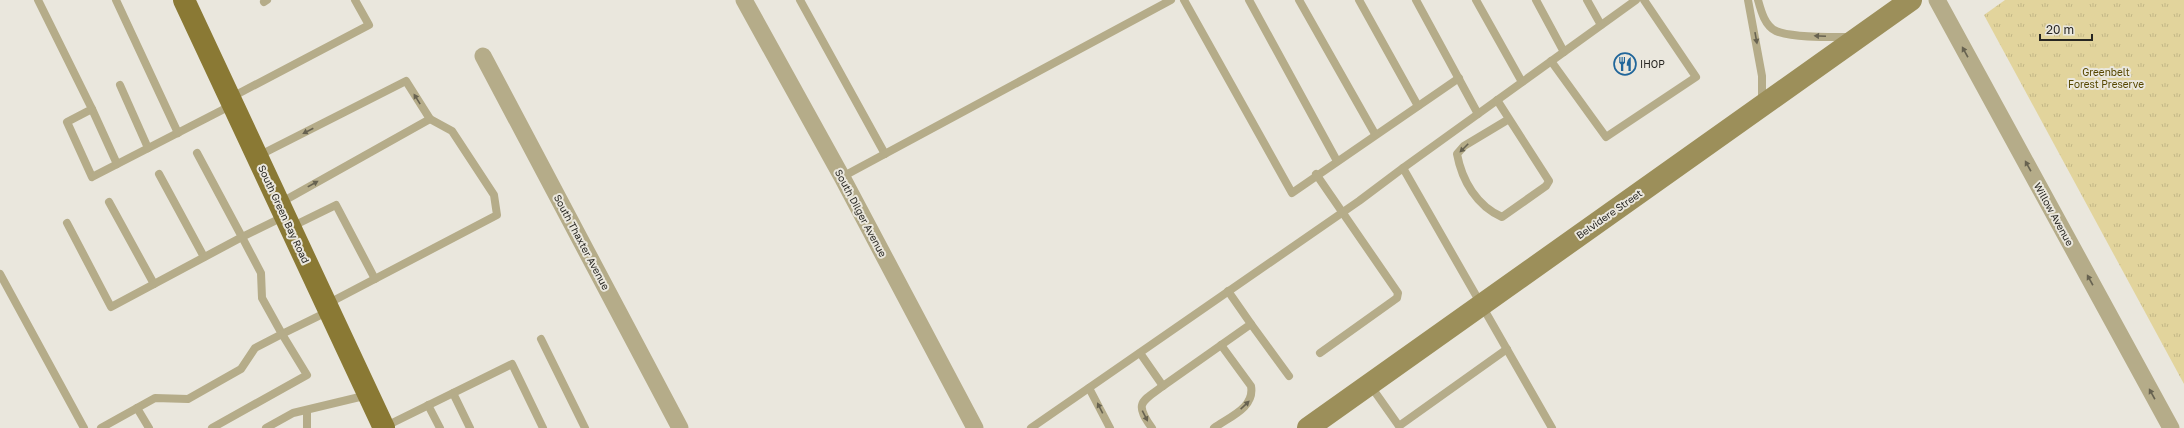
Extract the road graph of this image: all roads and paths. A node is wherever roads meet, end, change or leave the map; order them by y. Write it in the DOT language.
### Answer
graph roads {
  1 [pos="38,0"];
  2 [pos="116,0"];
  3 [pos="184,0"];
  4 [pos="355,0"];
  5 [pos="744,0"];
  6 [pos="800,0"];
  7 [pos="1171,0"];
  8 [pos="1184,0"];
  9 [pos="1249,0"];
  10 [pos="1299,0"];
  11 [pos="1359,0"];
  12 [pos="1416,0"];
  13 [pos="1476,0"];
  14 [pos="1536,0"];
  15 [pos="1587,0"];
  16 [pos="1636,0"];
  17 [pos="1644,0"];
  18 [pos="1748,0"];
  19 [pos="1758,0"];
  20 [pos="1911,0"];
  21 [pos="1937,0"];
  22 [pos="1600,25"];
  23 [pos="1859,37"];
  24 [pos="1564,52"];
  25 [pos="483,56"];
  26 [pos="1551,61"];
  27 [pos="1459,78"];
  28 [pos="1522,82"];
  29 [pos="120,85"];
  30 [pos="1497,100"];
  31 [pos="232,101"];
  32 [pos="1418,106"];
  33 [pos="1762,106"];
  34 [pos="92,109"];
  35 [pos="1478,114"];
  36 [pos="430,119"];
  37 [pos="1509,119"];
  38 [pos="178,133"];
  39 [pos="1375,134"];
  40 [pos="148,148"];
  41 [pos="198,153"];
  42 [pos="885,154"];
  43 [pos="257,156"];
  44 [pos="1336,161"];
  45 [pos="117,164"];
  46 [pos="1403,168"];
  47 [pos="159,174"];
  48 [pos="1316,174"];
  49 [pos="842,177"];
  50 [pos="109,202"];
  51 [pos="1342,213"];
  52 [pos="285,215"];
  53 [pos="66,223"];
  54 [pos="242,237"];
  55 [pos="204,257"];
  56 [pos="0,274"];
  57 [pos="375,279"];
  58 [pos="154,284"];
  59 [pos="1228,291"];
  60 [pos="1482,304"];
  61 [pos="328,308"];
  62 [pos="1251,324"];
  63 [pos="282,334"];
  64 [pos="541,339"];
  65 [pos="1221,344"];
  66 [pos="1507,349"];
  67 [pos="1140,353"];
  68 [pos="1320,353"];
  69 [pos="1289,376"];
  70 [pos="1370,384"];
  71 [pos="1163,386"];
  72 [pos="1089,388"];
  73 [pos="453,393"];
  74 [pos="369,395"];
  75 [pos="428,405"];
  76 [pos="137,408"];
  77 [pos="307,411"];
  78 [pos="1399,427"];
  79 [pos="84,428"];
  80 [pos="100,428"];
  81 [pos="149,428"];
  82 [pos="212,428"];
  83 [pos="266,428"];
  84 [pos="307,428"];
  85 [pos="384,428"];
  86 [pos="440,428"];
  87 [pos="470,428"];
  88 [pos="543,428"];
  89 [pos="585,428"];
  90 [pos="680,428"];
  91 [pos="975,428"];
  92 [pos="1031,428"];
  93 [pos="1110,428"];
  94 [pos="1152,428"];
  95 [pos="1214,428"];
  96 [pos="1308,428"];
  97 [pos="1552,428"];
  98 [pos="2171,428"];
  1 -- 34 [label="lane"];
  2 -- 38 [label="lane"];
  3 -- 31 [label="main road, South Green Bay Road"];
  4 -- 31 [label="lane"];
  5 -- 49 [label="street, South Dilger Avenue"];
  6 -- 42 [label="lane"];
  7 -- 42 [label="lane"];
  8 -- 48 [label="lane"];
  9 -- 44 [label="lane"];
  10 -- 39 [label="lane"];
  11 -- 32 [label="lane"];
  12 -- 27 [label="lane"];
  13 -- 28 [label="lane"];
  14 -- 24 [label="lane"];
  15 -- 22 [label="lane"];
  16 -- 22 [label="lane"];
  17 -- 26 [label="lane"];
  18 -- 33 [label="lane, one-way"];
  23 -- 19 [label="lane, one-way"];
  20 -- 23 [label="main road, Belvidere Street"];
  98 -- 21 [label="street, Willow Avenue, one-way"];
  22 -- 24 [label="lane"];
  23 -- 33 [label="main road, Belvidere Street"];
  24 -- 26 [label="lane"];
  25 -- 90 [label="street, South Thaxter Avenue"];
  26 -- 28 [label="lane"];
  27 -- 32 [label="lane"];
  27 -- 35 [label="lane"];
  28 -- 30 [label="lane"];
  29 -- 40 [label="lane"];
  30 -- 35 [label="lane"];
  30 -- 37 [label="lane"];
  31 -- 38 [label="lane"];
  31 -- 43 [label="main road, South Green Bay Road"];
  32 -- 39 [label="lane"];
  33 -- 60 [label="main road, Belvidere Street"];
  34 -- 45 [label="lane"];
  34 -- 45 [label="lane"];
  35 -- 46 [label="lane"];
  36 -- 43 [label="lane, one-way"];
  52 -- 36 [label="lane, one-way"];
  36 -- 57 [label="lane"];
  37 -- 37 [label="lane, one-way"];
  38 -- 40 [label="lane"];
  39 -- 44 [label="lane"];
  40 -- 45 [label="lane"];
  41 -- 54 [label="lane"];
  42 -- 49 [label="lane"];
  43 -- 52 [label="main road, South Green Bay Road"];
  44 -- 48 [label="lane"];
  46 -- 51 [label="lane"];
  46 -- 60 [label="lane"];
  47 -- 55 [label="lane"];
  48 -- 51 [label="lane"];
  49 -- 91 [label="street, South Dilger Avenue"];
  50 -- 58 [label="lane"];
  51 -- 59 [label="lane"];
  51 -- 68 [label="lane"];
  52 -- 54 [label="lane"];
  52 -- 57 [label="lane"];
  52 -- 61 [label="main road, South Green Bay Road"];
  53 -- 58 [label="lane"];
  54 -- 55 [label="lane"];
  54 -- 63 [label="lane"];
  55 -- 58 [label="lane"];
  56 -- 79 [label="lane"];
  57 -- 61 [label="lane"];
  59 -- 62 [label="lane"];
  59 -- 67 [label="lane"];
  60 -- 66 [label="lane"];
  60 -- 70 [label="main road, Belvidere Street"];
  61 -- 63 [label="lane"];
  61 -- 74 [label="main road, South Green Bay Road"];
  62 -- 65 [label="lane"];
  62 -- 69 [label="lane"];
  63 -- 76 [label="lane"];
  63 -- 82 [label="lane"];
  64 -- 89 [label="lane"];
  65 -- 71 [label="lane"];
  95 -- 65 [label="lane, one-way"];
  66 -- 78 [label="lane"];
  66 -- 97 [label="lane"];
  67 -- 71 [label="lane"];
  67 -- 72 [label="lane"];
  70 -- 78 [label="lane"];
  70 -- 96 [label="main road, Belvidere Street"];
  71 -- 94 [label="lane, one-way"];
  72 -- 92 [label="lane"];
  93 -- 72 [label="lane, one-way"];
  73 -- 75 [label="lane"];
  73 -- 87 [label="lane"];
  73 -- 88 [label="lane"];
  74 -- 77 [label="lane"];
  74 -- 85 [label="main road, South Green Bay Road"];
  75 -- 85 [label="lane"];
  75 -- 86 [label="lane"];
  76 -- 80 [label="lane"];
  76 -- 81 [label="lane"];
  77 -- 83 [label="lane"];
  77 -- 84 [label="lane"];
}
